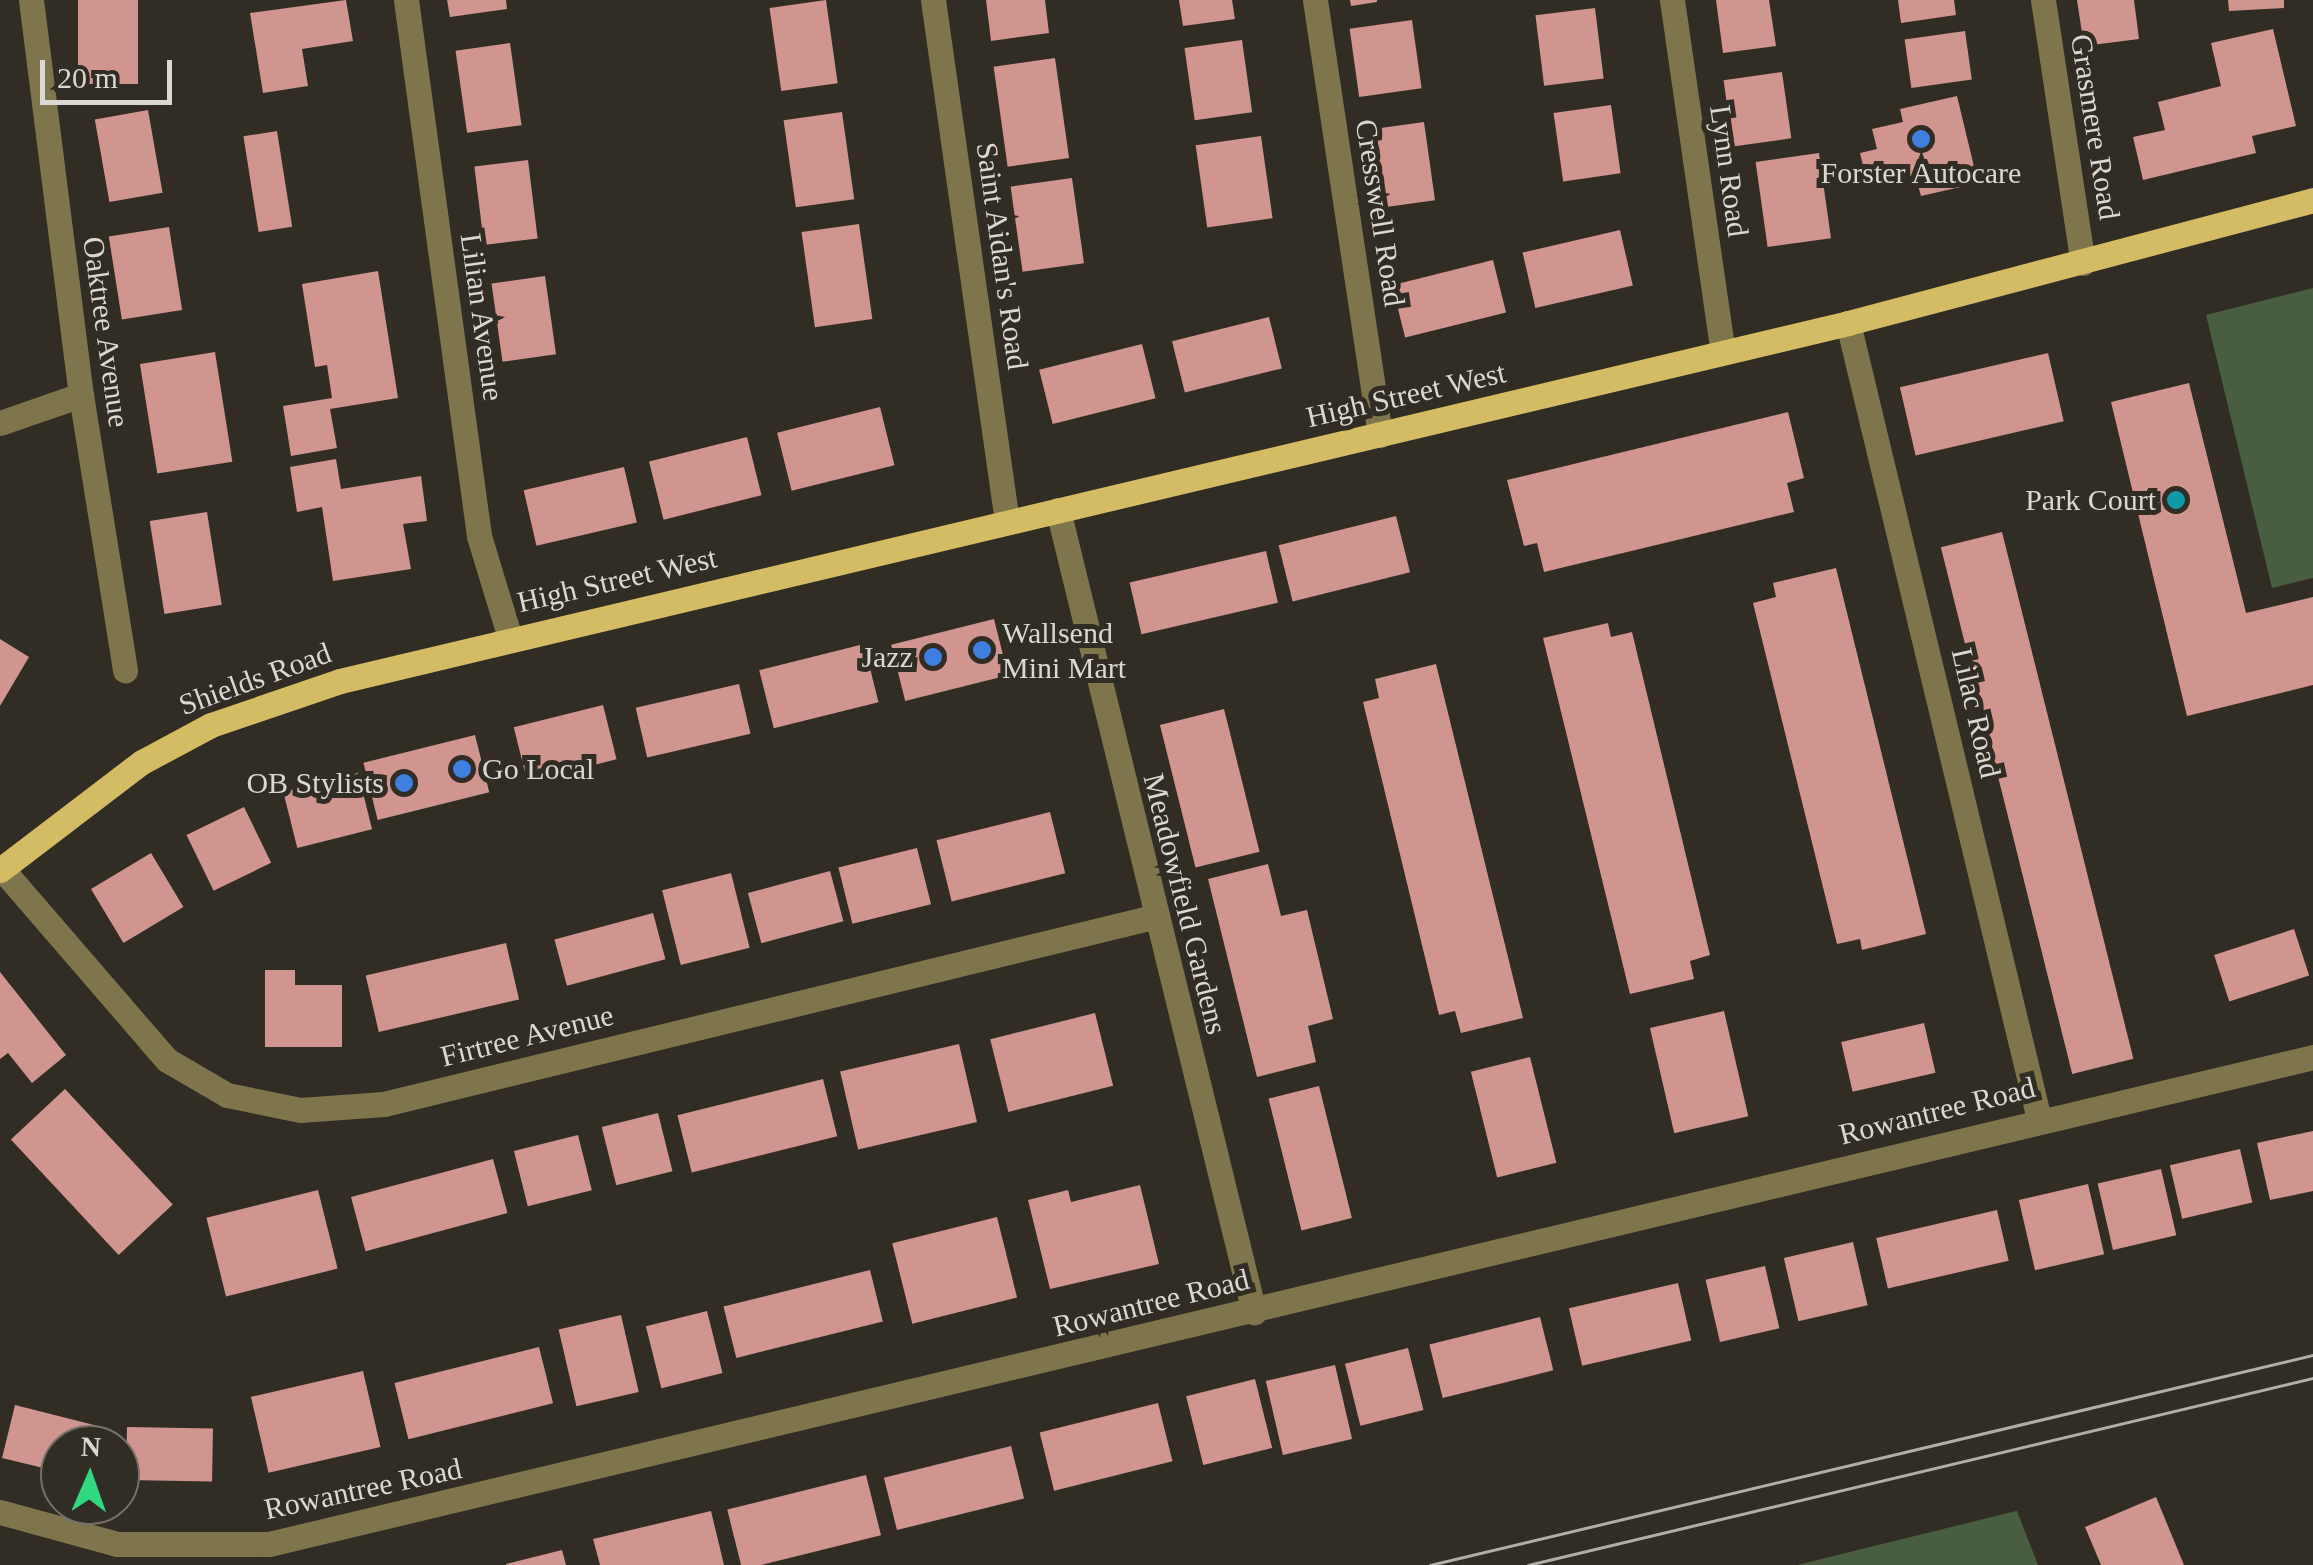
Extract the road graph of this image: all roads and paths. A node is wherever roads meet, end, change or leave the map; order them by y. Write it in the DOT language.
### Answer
graph roads {
  1 [pos="30,0"];
  2 [pos="406,0"];
  3 [pos="933,0"];
  4 [pos="1315,0"];
  5 [pos="1672,0"];
  6 [pos="2043,0"];
  7 [pos="2313,200"];
  8 [pos="2083,264"];
  9 [pos="1848,323"];
  10 [pos="1722,352"];
  11 [pos="81,396"];
  12 [pos="0,423"];
  13 [pos="1380,435"];
  14 [pos="1058,510"];
  15 [pos="1007,522"];
  16 [pos="510,638"];
  17 [pos="125,671"];
  18 [pos="1,869"];
  19 [pos="1154,917"];
  20 [pos="2313,1056"];
  21 [pos="2039,1119"];
  22 [pos="1254,1312"];
  23 [pos="0,1512"];
  1 -- 11 [label="street, Oaktree Avenue"];
  2 -- 16 [label="street, Lilian Avenue"];
  3 -- 15 [label="street, Saint Aidan's Road"];
  4 -- 13 [label="street, Cresswell Road"];
  5 -- 10 [label="street, Lynn Road"];
  6 -- 8 [label="street, Grasmere Road"];
  7 -- 8 [label="main road, High Street West"];
  8 -- 9 [label="main road, High Street West"];
  9 -- 10 [label="main road, High Street West"];
  9 -- 21 [label="street, Lilac Road"];
  10 -- 13 [label="main road, High Street West"];
  11 -- 12 [label="street"];
  11 -- 17 [label="street, Oaktree Avenue"];
  13 -- 14 [label="main road, High Street West"];
  14 -- 15 [label="main road, High Street West"];
  14 -- 19 [label="street, Meadowfield Gardens"];
  15 -- 16 [label="main road, High Street West"];
  16 -- 18 [label="main road, Shields Road"];
  18 -- 19 [label="street, Firtree Avenue"];
  19 -- 22 [label="street, Meadowfield Gardens"];
  20 -- 21 [label="street, Rowantree Road"];
  21 -- 22 [label="street, Rowantree Road"];
  22 -- 23 [label="street, Rowantree Road"];
}
